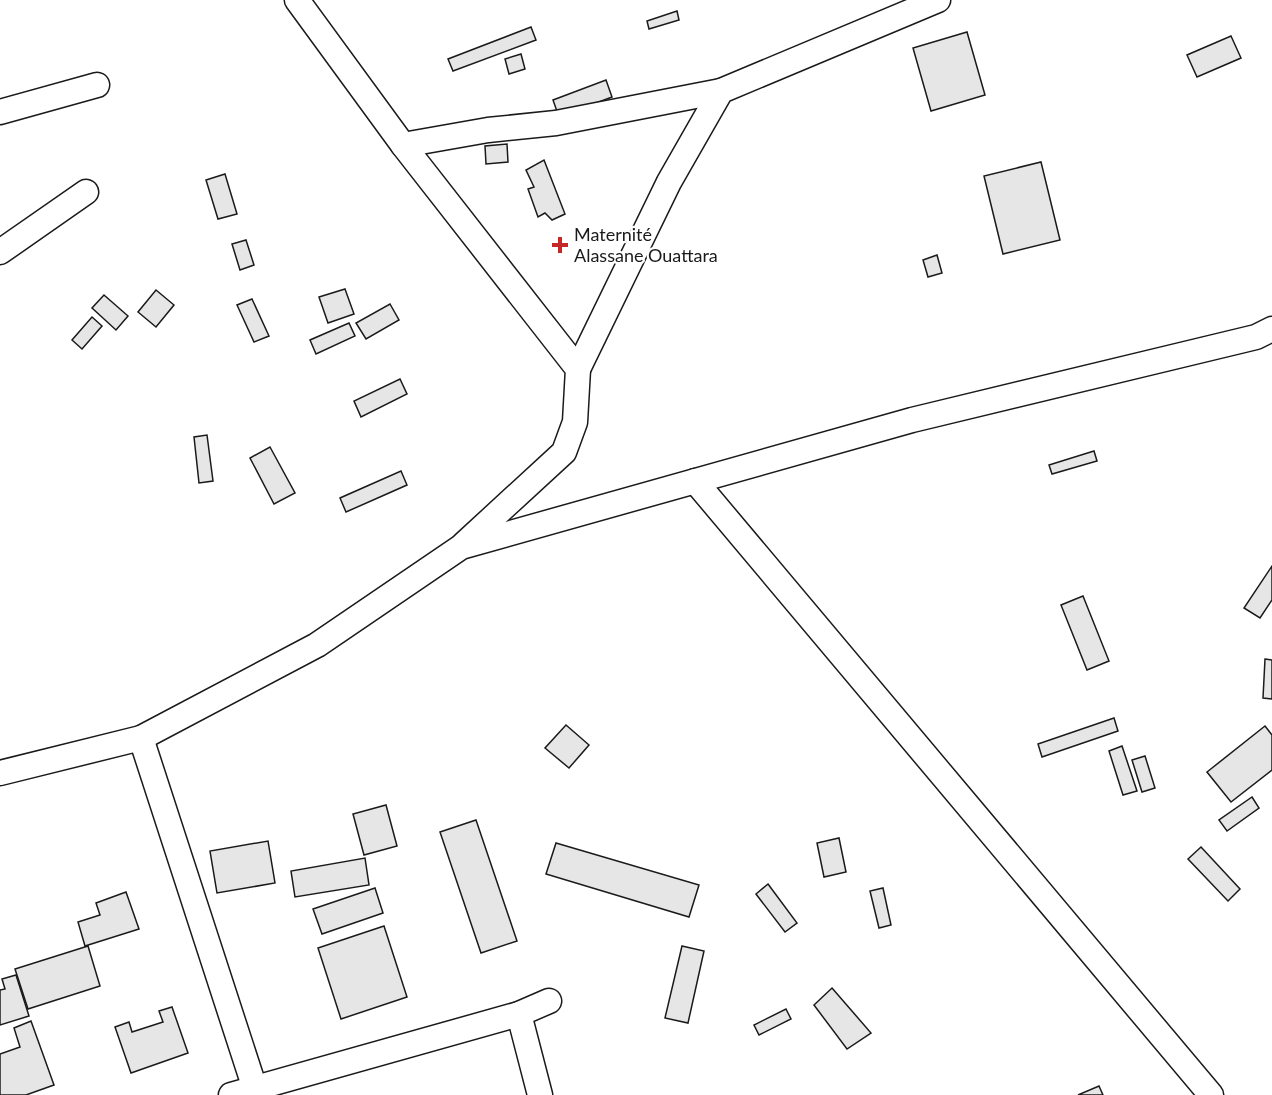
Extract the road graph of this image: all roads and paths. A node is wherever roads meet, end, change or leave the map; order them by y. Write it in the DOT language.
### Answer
graph roads {
  1 [pos="297,0"];
  2 [pos="938,0"];
  3 [pos="97,85"];
  4 [pos="721,91"];
  5 [pos="0,112"];
  6 [pos="403,145"];
  7 [pos="86,192"];
  8 [pos="0,252"];
  9 [pos="1272,329"];
  10 [pos="578,369"];
  11 [pos="695,481"];
  12 [pos="461,547"];
  13 [pos="141,738"];
  14 [pos="0,773"];
  15 [pos="549,1001"];
  16 [pos="519,1014"];
  17 [pos="256,1091"];
  18 [pos="231,1095"];
  19 [pos="540,1095"];
  20 [pos="1211,1095"];
  1 -- 6 [label="street"];
  2 -- 4 [label="street"];
  3 -- 5 [label="street"];
  4 -- 6 [label="street"];
  4 -- 10 [label="street"];
  6 -- 10 [label="street"];
  7 -- 8 [label="street"];
  9 -- 11 [label="street"];
  10 -- 12 [label="street"];
  11 -- 12 [label="street"];
  11 -- 20 [label="street"];
  12 -- 13 [label="street"];
  13 -- 14 [label="street"];
  13 -- 17 [label="street"];
  15 -- 16 [label="street"];
  16 -- 17 [label="street"];
  16 -- 19 [label="street"];
  17 -- 18 [label="street"];
}
